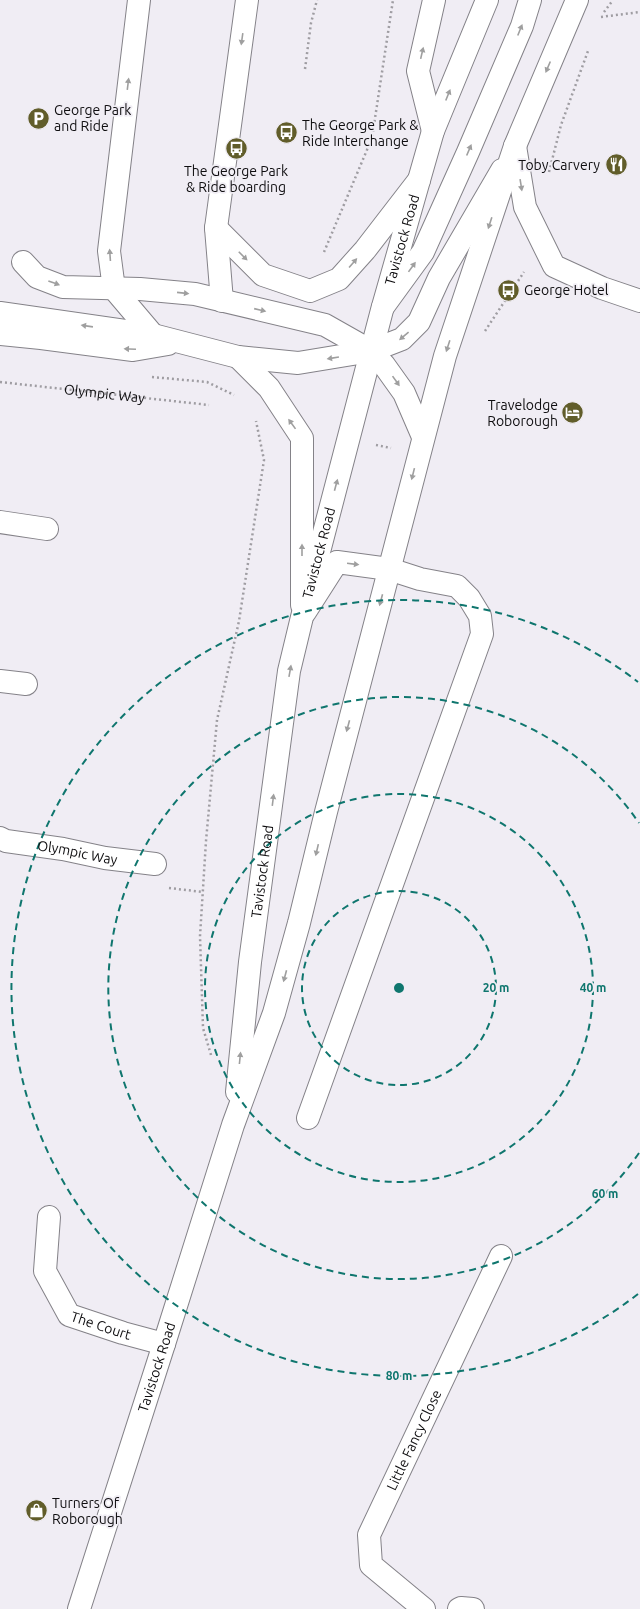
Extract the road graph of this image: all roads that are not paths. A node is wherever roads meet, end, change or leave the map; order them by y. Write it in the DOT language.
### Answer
graph roads {
  1 [pos="139,0"];
  2 [pos="247,0"];
  3 [pos="434,0"];
  4 [pos="487,0"];
  5 [pos="530,0"];
  6 [pos="577,0"];
  7 [pos="433,131"];
  8 [pos="515,146"];
  9 [pos="420,179"];
  10 [pos="216,228"];
  11 [pos="23,262"];
  12 [pos="114,288"];
  13 [pos="222,301"];
  14 [pos="640,301"];
  15 [pos="382,310"];
  16 [pos="0,313"];
  17 [pos="0,334"];
  18 [pos="153,336"];
  19 [pos="183,342"];
  20 [pos="371,351"];
  21 [pos="238,357"];
  22 [pos="423,437"];
  23 [pos="0,522"];
  24 [pos="48,529"];
  25 [pos="389,569"];
  26 [pos="302,618"];
  27 [pos="0,681"];
  28 [pos="26,684"];
  29 [pos="0,838"];
  30 [pos="155,864"];
  31 [pos="308,1118"];
  32 [pos="233,1125"];
  33 [pos="49,1217"];
  34 [pos="501,1256"];
  35 [pos="164,1344"];
  36 [pos="79,1609"];
  37 [pos="424,1609"];
  38 [pos="459,1609"];
  39 [pos="473,1609"];
  12 -- 1 [label="main road, one-way"];
  2 -- 10 [label="main road, one-way"];
  7 -- 3 [label="main road, one-way"];
  7 -- 4 [label="main road, Tavistock Road, one-way"];
  15 -- 5 [label="main road, one-way"];
  6 -- 8 [label="main road, Tavistock Road, one-way"];
  7 -- 9 [label="main road, Tavistock Road"];
  8 -- 14 [label="main road, one-way"];
  8 -- 20 [label="main road, one-way"];
  8 -- 22 [label="main road, Tavistock Road, one-way"];
  10 -- 9 [label="main road, one-way"];
  9 -- 15 [label="main road, Tavistock Road"];
  10 -- 13 [label="main road"];
  11 -- 12 [label="main road, one-way"];
  12 -- 13 [label="main road, one-way"];
  12 -- 18 [label="main road"];
  13 -- 20 [label="main road, one-way"];
  15 -- 20 [label="main road, Tavistock Road"];
  18 -- 16 [label="main road, one-way"];
  19 -- 17 [label="main road, one-way"];
  18 -- 19 [label="main road"];
  19 -- 21 [label="main road"];
  20 -- 21 [label="main road, one-way"];
  20 -- 22 [label="main road, one-way"];
  26 -- 20 [label="main road, Tavistock Road, one-way"];
  26 -- 21 [label="main road, one-way"];
  22 -- 25 [label="main road, Tavistock Road, one-way"];
  23 -- 24 [label="main road"];
  26 -- 25 [label="main road, one-way"];
  25 -- 31 [label="main road"];
  25 -- 32 [label="main road, Tavistock Road, one-way"];
  32 -- 26 [label="main road, Tavistock Road, one-way"];
  27 -- 28 [label="main road"];
  29 -- 30 [label="main road, Olympic Way"];
  32 -- 35 [label="main road, Tavistock Road"];
  33 -- 35 [label="main road, The Court"];
  34 -- 37 [label="main road, Little Fancy Close"];
  35 -- 36 [label="main road, Tavistock Road"];
  38 -- 39 [label="main road"];
}
